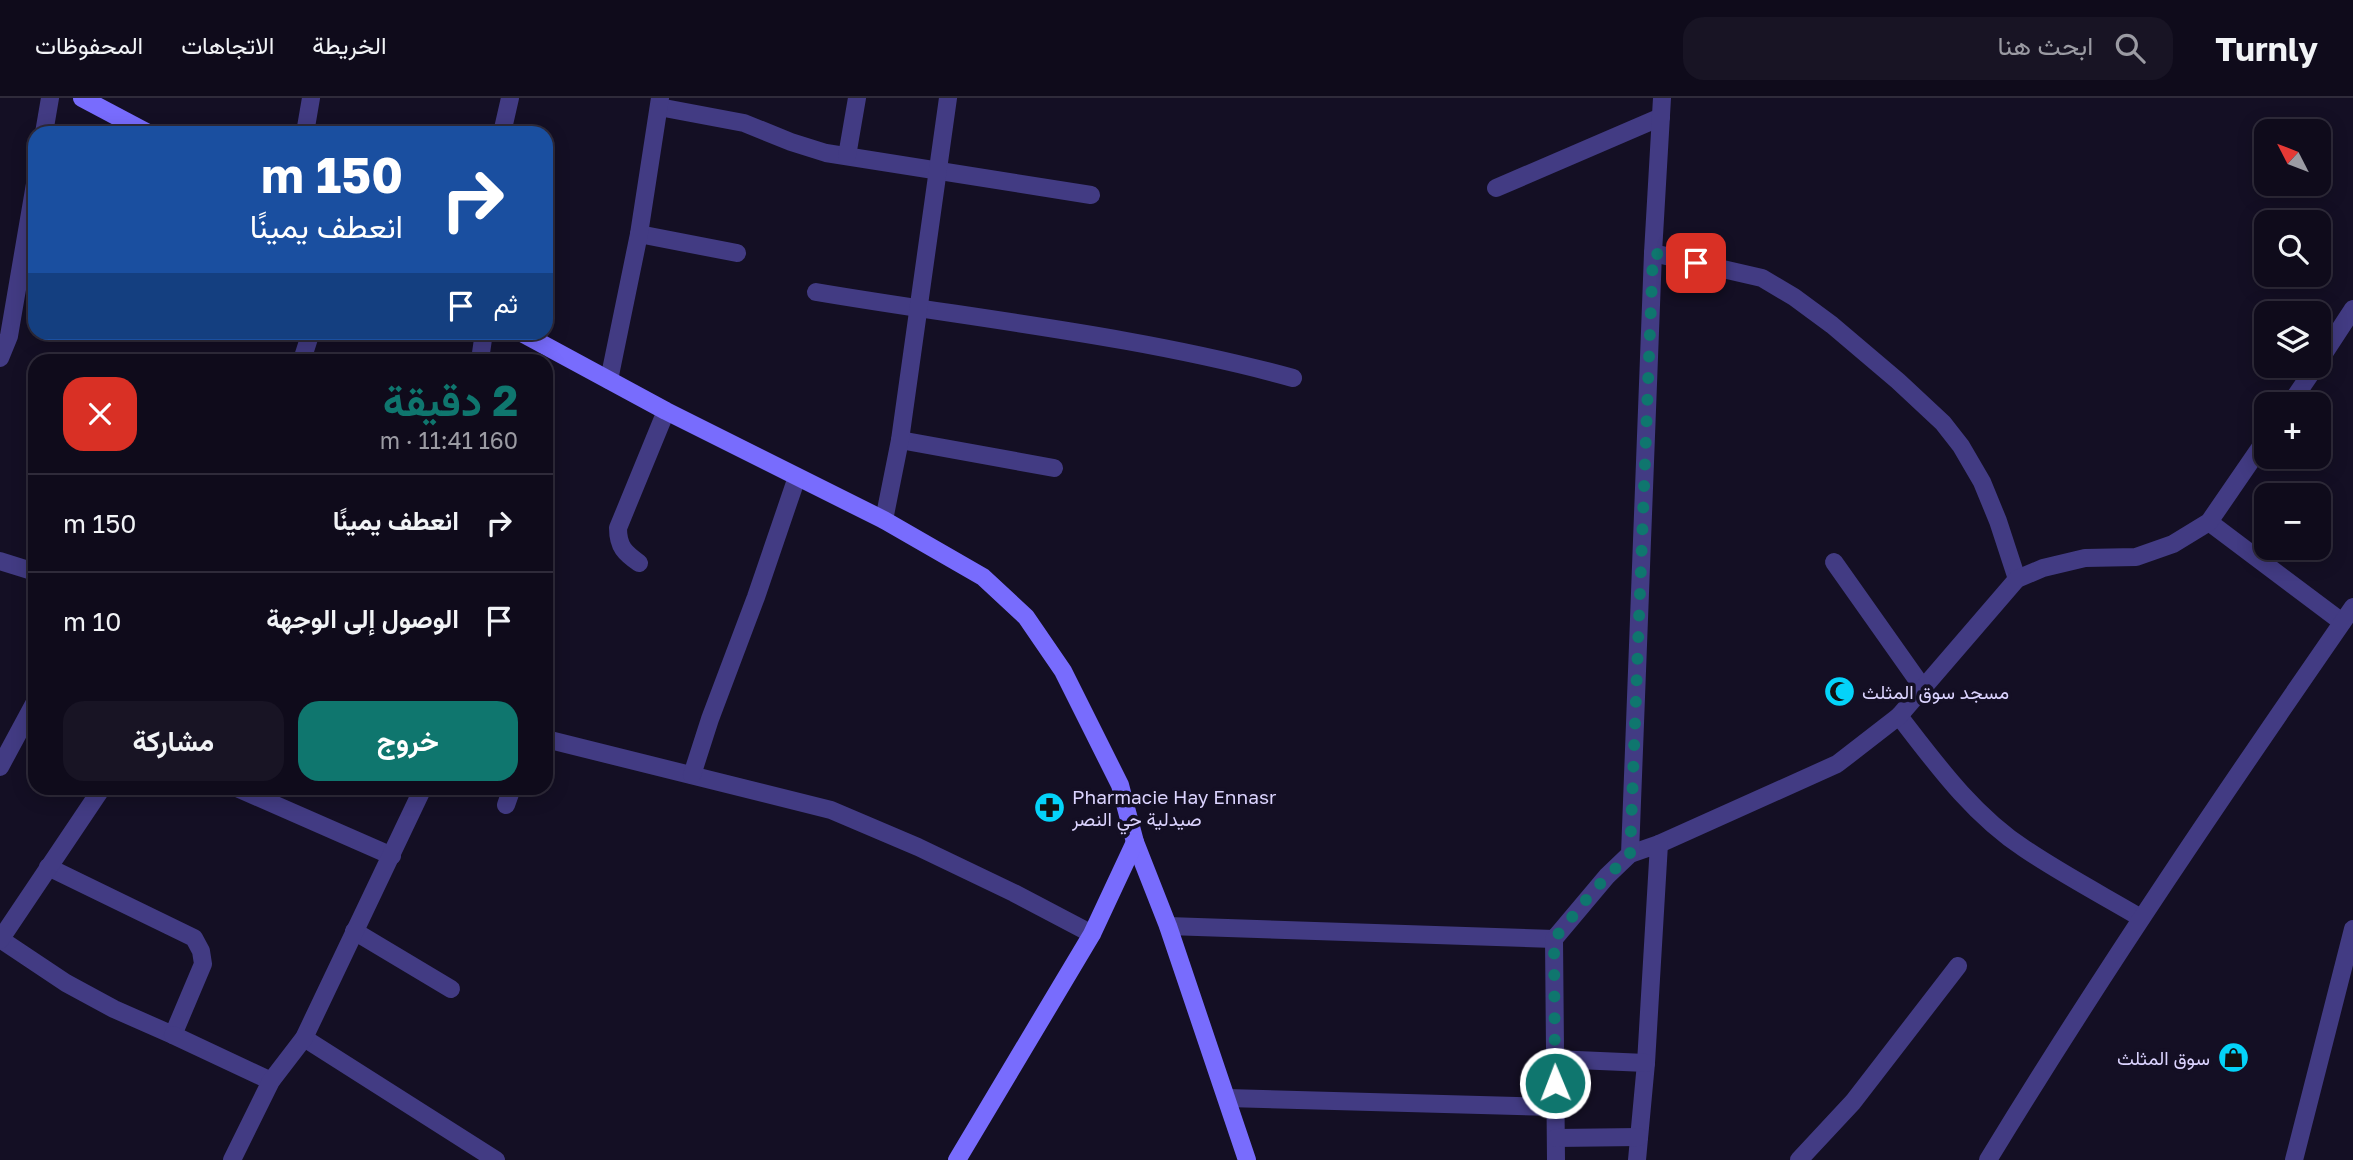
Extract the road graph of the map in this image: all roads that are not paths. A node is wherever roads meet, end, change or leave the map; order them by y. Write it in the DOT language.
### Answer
graph roads {
  1 [pos="50,98"];
  2 [pos="82,98"];
  3 [pos="311,98"];
  4 [pos="510,98"];
  5 [pos="857,98"];
  6 [pos="948,98"];
  7 [pos="1662,98"];
  8 [pos="660,103"];
  9 [pos="1661,117"];
  10 [pos="45,126"];
  11 [pos="135,126"];
  12 [pos="305,126"];
  13 [pos="504,126"];
  14 [pos="847,156"];
  15 [pos="936,172"];
  16 [pos="1496,188"];
  17 [pos="1091,195"];
  18 [pos="28,225"];
  19 [pos="639,234"];
  20 [pos="737,253"];
  21 [pos="1653,253"];
  22 [pos="816,292"];
  23 [pos="917,309"];
  24 [pos="2353,309"];
  25 [pos="535,340"];
  26 [pos="2331,343"];
  27 [pos="0,358"];
  28 [pos="1293,379"];
  29 [pos="609,380"];
  30 [pos="666,411"];
  31 [pos="900,440"];
  32 [pos="2254,456"];
  33 [pos="1054,468"];
  34 [pos="797,477"];
  35 [pos="884,520"];
  36 [pos="2209,522"];
  37 [pos="0,561"];
  38 [pos="1834,562"];
  39 [pos="639,564"];
  40 [pos="28,570"];
  41 [pos="2017,579"];
  42 [pos="2353,607"];
  43 [pos="2342,622"];
  44 [pos="1923,688"];
  45 [pos="28,715"];
  46 [pos="1899,716"];
  47 [pos="553,741"];
  48 [pos="0,767"];
  49 [pos="692,775"];
  50 [pos="97,795"];
  51 [pos="253,795"];
  52 [pos="421,795"];
  53 [pos="510,795"];
  54 [pos="506,805"];
  55 [pos="1135,842"];
  56 [pos="1658,844"];
  57 [pos="1630,854"];
  58 [pos="392,856"];
  59 [pos="48,867"];
  60 [pos="2141,918"];
  61 [pos="1168,926"];
  62 [pos="2353,929"];
  63 [pos="354,931"];
  64 [pos="1093,934"];
  65 [pos="0,939"];
  66 [pos="1554,939"];
  67 [pos="1958,966"];
  68 [pos="451,989"];
  69 [pos="173,1035"];
  70 [pos="304,1038"];
  71 [pos="1554,1059"];
  72 [pos="1646,1063"];
  73 [pos="271,1081"];
  74 [pos="1227,1098"];
  75 [pos="1555,1107"];
  76 [pos="1639,1137"];
  77 [pos="1556,1138"];
  78 [pos="232,1160"];
  79 [pos="496,1160"];
  80 [pos="957,1160"];
  81 [pos="1247,1160"];
  82 [pos="1556,1160"];
  83 [pos="1637,1160"];
  84 [pos="1799,1160"];
  85 [pos="1988,1160"];
  86 [pos="2294,1160"];
  1 -- 10 [label="street"];
  2 -- 11 [label="street"];
  3 -- 12 [label="street"];
  4 -- 13 [label="street"];
  5 -- 14 [label="street"];
  6 -- 15 [label="street"];
  7 -- 9 [label="street"];
  8 -- 14 [label="street"];
  8 -- 19 [label="street"];
  9 -- 16 [label="street"];
  9 -- 21 [label="street"];
  14 -- 15 [label="street"];
  15 -- 17 [label="street"];
  15 -- 23 [label="street"];
  18 -- 27 [label="street"];
  19 -- 20 [label="street"];
  19 -- 29 [label="street"];
  21 -- 41 [label="street"];
  21 -- 57 [label="street"];
  22 -- 23 [label="street"];
  23 -- 28 [label="street"];
  23 -- 31 [label="street"];
  24 -- 26 [label="street"];
  25 -- 29 [label="street"];
  29 -- 30 [label="street"];
  30 -- 34 [label="street"];
  30 -- 39 [label="street"];
  31 -- 33 [label="street"];
  31 -- 35 [label="street"];
  32 -- 36 [label="street"];
  34 -- 35 [label="street"];
  34 -- 49 [label="street"];
  35 -- 55 [label="street"];
  36 -- 41 [label="street"];
  36 -- 43 [label="street"];
  37 -- 40 [label="street"];
  38 -- 44 [label="street"];
  41 -- 44 [label="street"];
  42 -- 43 [label="street"];
  43 -- 60 [label="street"];
  44 -- 46 [label="street"];
  45 -- 48 [label="street"];
  46 -- 56 [label="street"];
  46 -- 60 [label="street"];
  47 -- 49 [label="street"];
  49 -- 64 [label="street"];
  50 -- 59 [label="street"];
  51 -- 58 [label="street"];
  52 -- 58 [label="street"];
  53 -- 54 [label="street"];
  55 -- 61 [label="street"];
  55 -- 64 [label="street"];
  56 -- 57 [label="street"];
  56 -- 72 [label="street"];
  57 -- 66 [label="street"];
  58 -- 63 [label="street"];
  59 -- 65 [label="street"];
  59 -- 69 [label="street"];
  60 -- 85 [label="street"];
  61 -- 66 [label="street"];
  61 -- 74 [label="street"];
  62 -- 86 [label="street"];
  63 -- 68 [label="street"];
  63 -- 70 [label="street"];
  64 -- 80 [label="street"];
  65 -- 69 [label="street"];
  66 -- 71 [label="street"];
  67 -- 84 [label="street"];
  69 -- 73 [label="street"];
  70 -- 73 [label="street"];
  70 -- 79 [label="street"];
  71 -- 72 [label="street"];
  71 -- 75 [label="street"];
  72 -- 76 [label="street"];
  73 -- 78 [label="street"];
  74 -- 75 [label="street"];
  74 -- 81 [label="street"];
  75 -- 77 [label="street"];
  76 -- 77 [label="street"];
  76 -- 83 [label="street"];
  77 -- 82 [label="street"];
}
